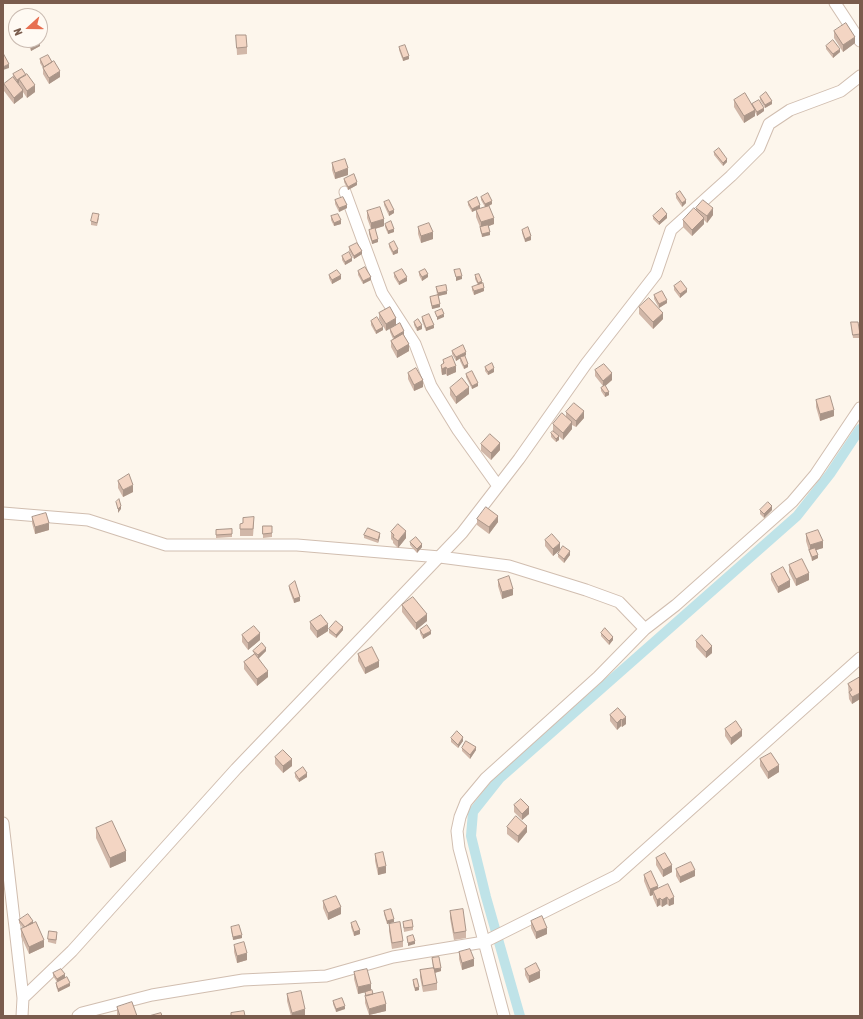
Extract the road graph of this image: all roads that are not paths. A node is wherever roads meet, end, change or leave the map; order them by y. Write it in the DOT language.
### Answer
graph roads {
  1 [pos="835,3"];
  2 [pos="860,41"];
  3 [pos="860,76"];
  4 [pos="345,192"];
  5 [pos="860,408"];
  6 [pos="498,486"];
  7 [pos="3,513"];
  8 [pos="440,557"];
  9 [pos="645,629"];
  10 [pos="860,658"];
  11 [pos="3,823"];
  12 [pos="484,942"];
  13 [pos="22,998"];
  14 [pos="22,1016"];
  15 [pos="78,1016"];
  16 [pos="504,1016"];
  1 -- 2 [label="street"];
  3 -- 6 [label="street"];
  4 -- 6 [label="street"];
  5 -- 9 [label="street"];
  6 -- 8 [label="street"];
  7 -- 8 [label="street"];
  8 -- 9 [label="street"];
  8 -- 13 [label="street"];
  9 -- 12 [label="street"];
  10 -- 12 [label="street"];
  11 -- 13 [label="street"];
  12 -- 15 [label="street"];
  12 -- 16 [label="street"];
  13 -- 14 [label="street"];
}
